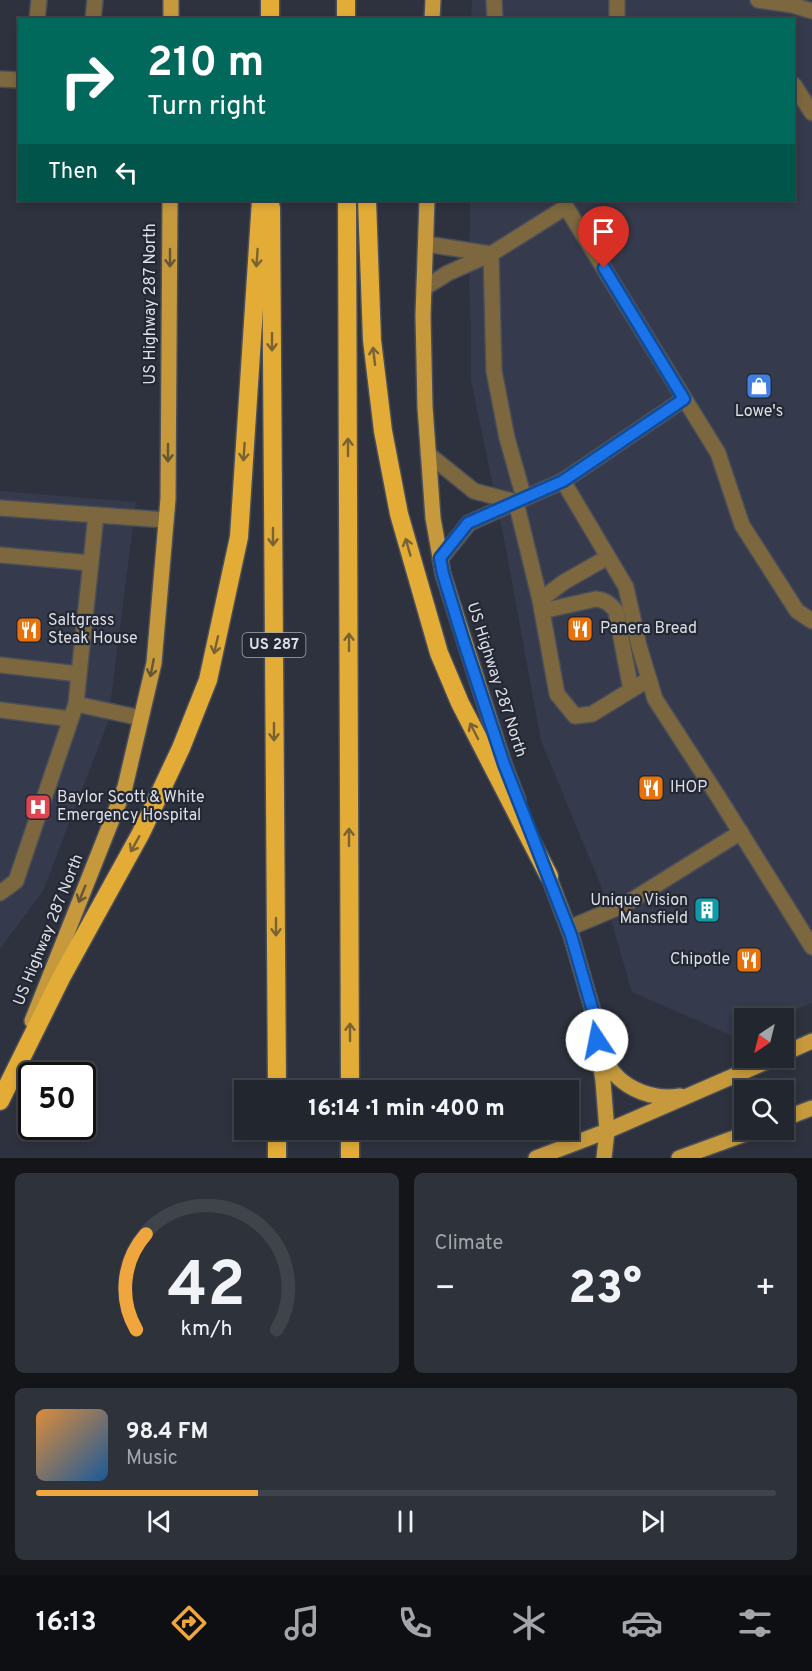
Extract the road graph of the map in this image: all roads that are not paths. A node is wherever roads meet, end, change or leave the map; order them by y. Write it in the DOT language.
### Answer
graph roads {
  1 [pos="39,0"];
  2 [pos="95,0"];
  3 [pos="171,0"];
  4 [pos="270,0"];
  5 [pos="433,0"];
  6 [pos="495,0"];
  7 [pos="617,0"];
  8 [pos="759,0"];
  9 [pos="792,8"];
  10 [pos="812,11"];
  11 [pos="37,18"];
  12 [pos="93,18"];
  13 [pos="171,18"];
  14 [pos="270,18"];
  15 [pos="432,18"];
  16 [pos="495,18"];
  17 [pos="617,18"];
  18 [pos="0,79"];
  19 [pos="18,80"];
  20 [pos="795,87"];
  21 [pos="812,113"];
  22 [pos="170,201"];
  23 [pos="261,201"];
  24 [pos="271,201"];
  25 [pos="347,201"];
  26 [pos="367,201"];
  27 [pos="427,201"];
  28 [pos="572,203"];
  29 [pos="426,244"];
  30 [pos="491,254"];
  31 [pos="424,288"];
  32 [pos="684,399"];
  33 [pos="428,454"];
  34 [pos="563,481"];
  35 [pos="520,500"];
  36 [pos="0,508"];
  37 [pos="96,515"];
  38 [pos="166,520"];
  39 [pos="0,555"];
  40 [pos="440,558"];
  41 [pos="608,558"];
  42 [pos="91,563"];
  43 [pos="541,605"];
  44 [pos="812,621"];
  45 [pos="0,665"];
  46 [pos="79,674"];
  47 [pos="649,679"];
  48 [pos="632,690"];
  49 [pos="76,704"];
  50 [pos="0,710"];
  51 [pos="141,718"];
  52 [pos="71,719"];
  53 [pos="741,832"];
  54 [pos="549,876"];
  55 [pos="0,893"];
  56 [pos="569,928"];
  57 [pos="812,947"];
  58 [pos="597,1040"];
  59 [pos="812,1041"];
  60 [pos="794,1049"];
  61 [pos="752,1068"];
  62 [pos="277,1080"];
  63 [pos="350,1080"];
  64 [pos="692,1094"];
  65 [pos="0,1101"];
  66 [pos="812,1108"];
  67 [pos="794,1115"];
  68 [pos="607,1131"];
  69 [pos="734,1139"];
  70 [pos="277,1140"];
  71 [pos="350,1140"];
  72 [pos="695,1155"];
  73 [pos="277,1158"];
  74 [pos="350,1158"];
  75 [pos="536,1158"];
  76 [pos="604,1158"];
  77 [pos="680,1158"];
  1 -- 11 [label="lane"];
  2 -- 12 [label="lane"];
  3 -- 13 [label="main road"];
  4 -- 14 [label="highway"];
  5 -- 15 [label="main road"];
  6 -- 16 [label="lane"];
  7 -- 17 [label="lane"];
  8 -- 9 [label="lane"];
  9 -- 10 [label="lane"];
  18 -- 19 [label="lane"];
  20 -- 21 [label="lane"];
  22 -- 38 [label="main road, US Highway 287 North, one-way"];
  23 -- 65 [label="highway, one-way"];
  24 -- 62 [label="highway, US 287, one-way"];
  63 -- 25 [label="highway, one-way"];
  54 -- 26 [label="highway, one-way"];
  27 -- 29 [label="main road, US Highway 287 North"];
  28 -- 30 [label="lane"];
  28 -- 32 [label="lane"];
  29 -- 30 [label="lane"];
  29 -- 31 [label="main road, US Highway 287 North"];
  30 -- 31 [label="lane"];
  30 -- 35 [label="lane"];
  31 -- 33 [label="main road, US Highway 287 North"];
  32 -- 34 [label="lane"];
  32 -- 44 [label="lane"];
  33 -- 35 [label="lane"];
  33 -- 40 [label="main road, US Highway 287 North"];
  34 -- 35 [label="lane"];
  34 -- 41 [label="lane"];
  35 -- 40 [label="lane"];
  35 -- 43 [label="lane"];
  36 -- 37 [label="lane"];
  37 -- 38 [label="lane"];
  37 -- 42 [label="lane"];
  38 -- 51 [label="main road, US Highway 287 North, one-way"];
  39 -- 42 [label="lane"];
  40 -- 54 [label="main road, US Highway 287 North"];
  41 -- 43 [label="lane"];
  41 -- 47 [label="lane"];
  42 -- 46 [label="lane"];
  43 -- 48 [label="lane"];
  43 -- 48 [label="lane"];
  45 -- 46 [label="lane"];
  46 -- 49 [label="lane"];
  47 -- 48 [label="lane"];
  47 -- 53 [label="lane"];
  49 -- 51 [label="lane"];
  49 -- 52 [label="lane"];
  50 -- 52 [label="lane"];
  51 -- 65 [label="main road, US Highway 287 North, one-way"];
  52 -- 55 [label="lane"];
  53 -- 56 [label="lane"];
  53 -- 57 [label="lane"];
  54 -- 56 [label="main road, US Highway 287 North"];
  56 -- 58 [label="main road, US Highway 287 North"];
  58 -- 64 [label="main road"];
  58 -- 68 [label="main road, US Highway 287 North"];
  59 -- 60 [label="main road"];
  61 -- 64 [label="main road"];
  64 -- 68 [label="main road"];
  66 -- 67 [label="main road"];
  68 -- 75 [label="main road"];
  68 -- 76 [label="main road, US Highway 287 North"];
  69 -- 72 [label="main road"];
  70 -- 73 [label="highway"];
  71 -- 74 [label="highway"];
  72 -- 77 [label="main road"];
}
